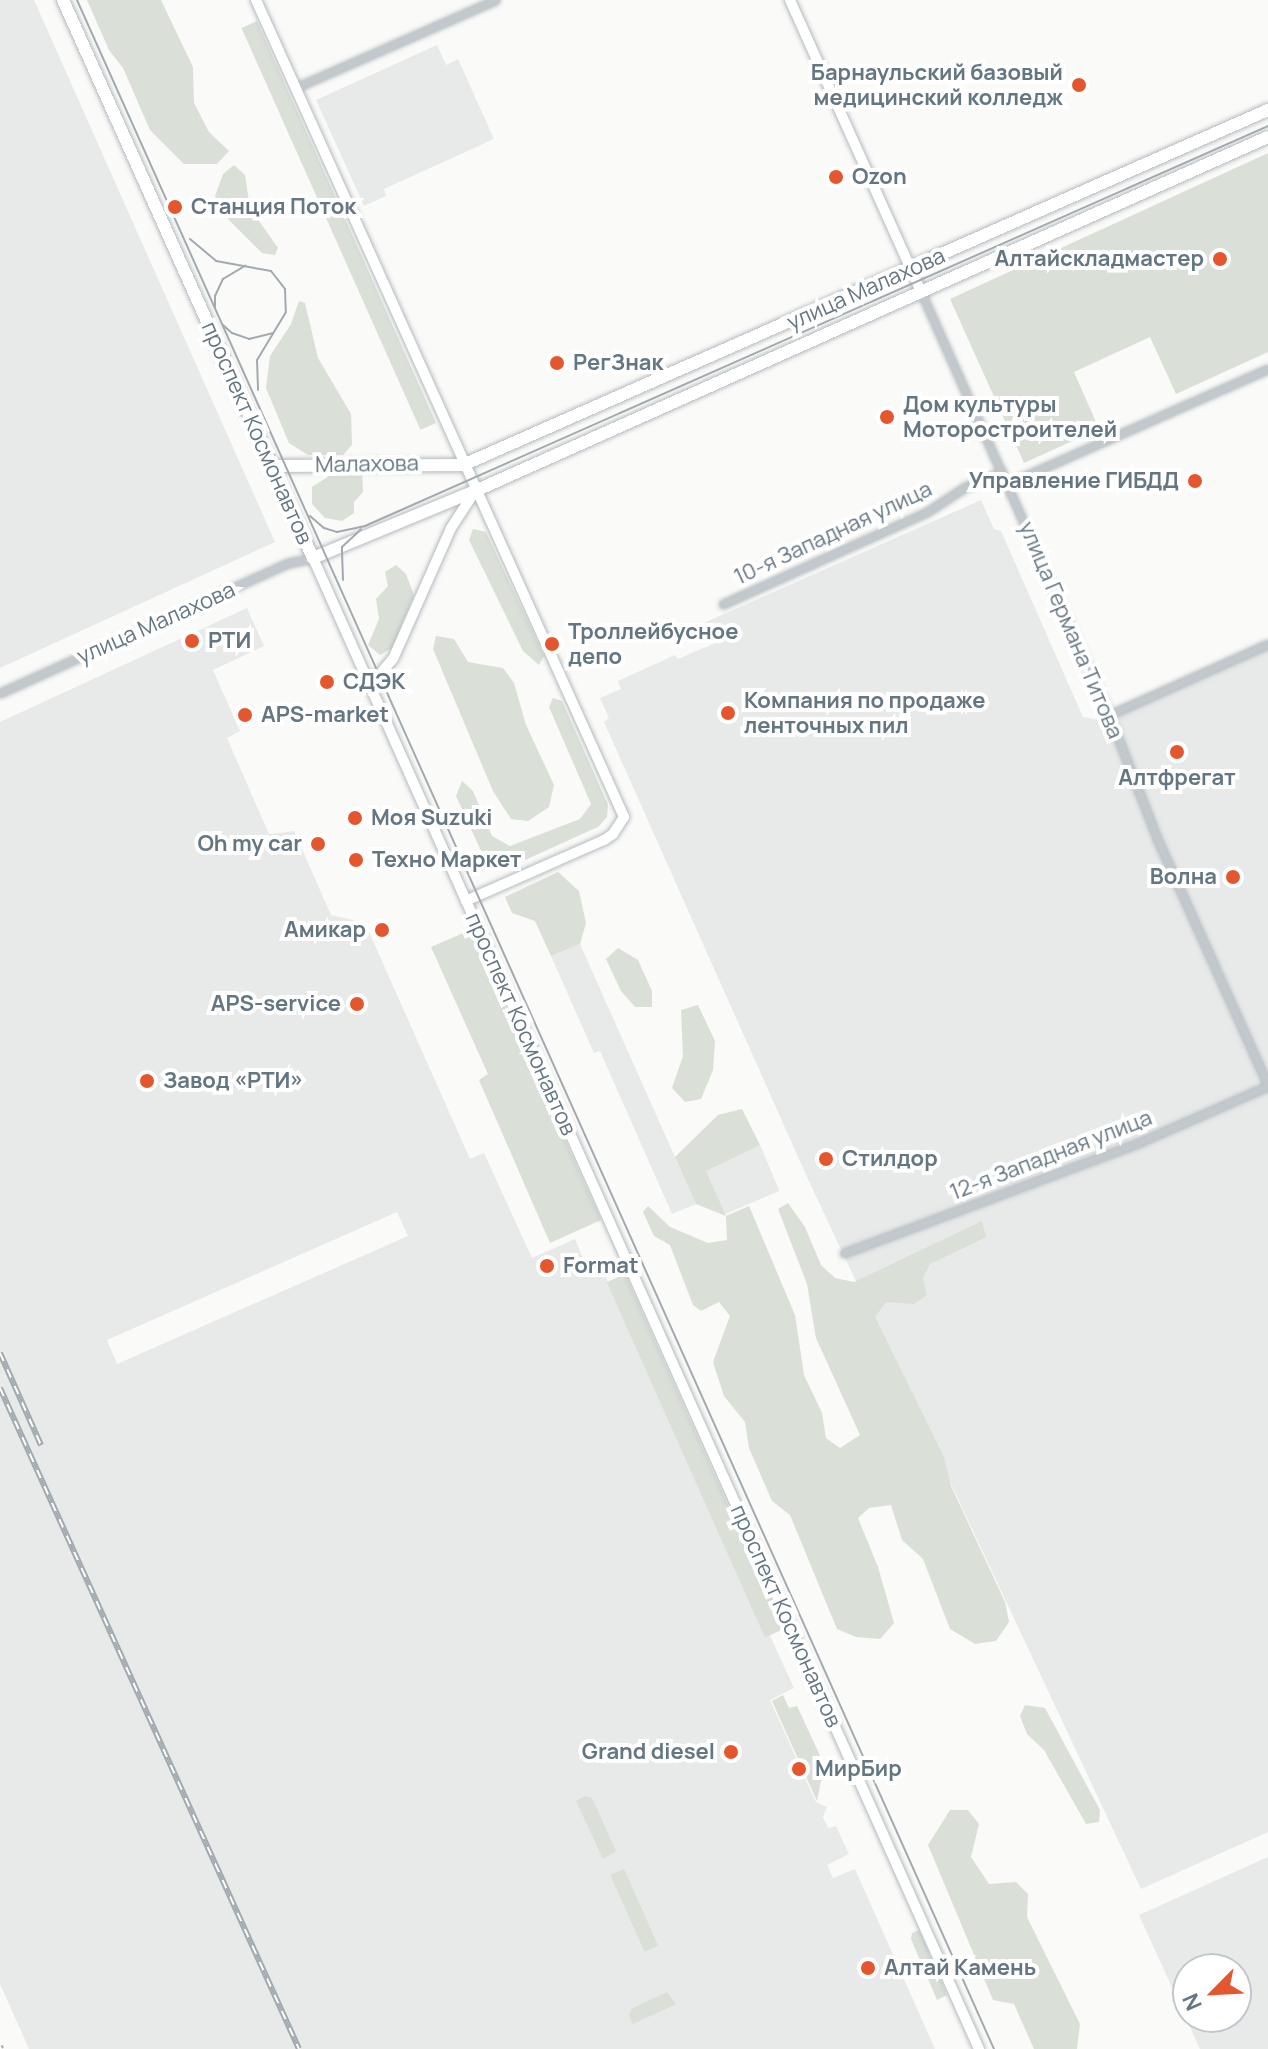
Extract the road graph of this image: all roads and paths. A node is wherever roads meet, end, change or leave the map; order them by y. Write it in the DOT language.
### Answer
graph roads {
  1 [pos="63,0"];
  2 [pos="256,0"];
  3 [pos="495,0"];
  4 [pos="790,0"];
  5 [pos="295,88"];
  6 [pos="1268,110"];
  7 [pos="1268,137"];
  8 [pos="911,269"];
  9 [pos="921,292"];
  10 [pos="1268,369"];
  11 [pos="463,465"];
  12 [pos="272,466"];
  13 [pos="1002,472"];
  14 [pos="1007,484"];
  15 [pos="475,491"];
  16 [pos="313,558"];
  17 [pos="723,604"];
  18 [pos="1268,644"];
  19 [pos="370,686"];
  20 [pos="0,693"];
  21 [pos="1109,715"];
  22 [pos="466,901"];
  23 [pos="1268,1086"];
  24 [pos="844,1253"];
  25 [pos="979,2049"];
  1 -- 12 [label="main road, проспект Космонавтов"];
  2 -- 5 [label="main road"];
  3 -- 5 [label="street"];
  4 -- 8 [label="main road, улица Германа Титова"];
  5 -- 11 [label="main road"];
  6 -- 8 [label="main road, улица Малахова"];
  7 -- 9 [label="main road, улица Малахова"];
  8 -- 9 [label="main road, улица Германа Титова"];
  8 -- 11 [label="main road, улица Малахова"];
  9 -- 13 [label="street, улица Германа Титова"];
  9 -- 15 [label="main road, улица Малахова"];
  10 -- 14 [label="street"];
  11 -- 12 [label="main road, Малахова"];
  11 -- 15 [label="main road"];
  12 -- 16 [label="main road, проспект Космонавтов"];
  13 -- 14 [label="street, улица Германа Титова"];
  13 -- 17 [label="street, 10-я Западная улица"];
  14 -- 21 [label="street, улица Германа Титова"];
  15 -- 16 [label="main road"];
  15 -- 19 [label="main road"];
  15 -- 22 [label="main road"];
  16 -- 19 [label="main road, проспект Космонавтов"];
  16 -- 20 [label="street, улица Малахова"];
  18 -- 21 [label="street"];
  19 -- 22 [label="main road, проспект Космонавтов"];
  21 -- 23 [label="street, улица Германа Титова"];
  22 -- 25 [label="main road, проспект Космонавтов"];
  23 -- 24 [label="street, 12-я Западная улица"];
}
